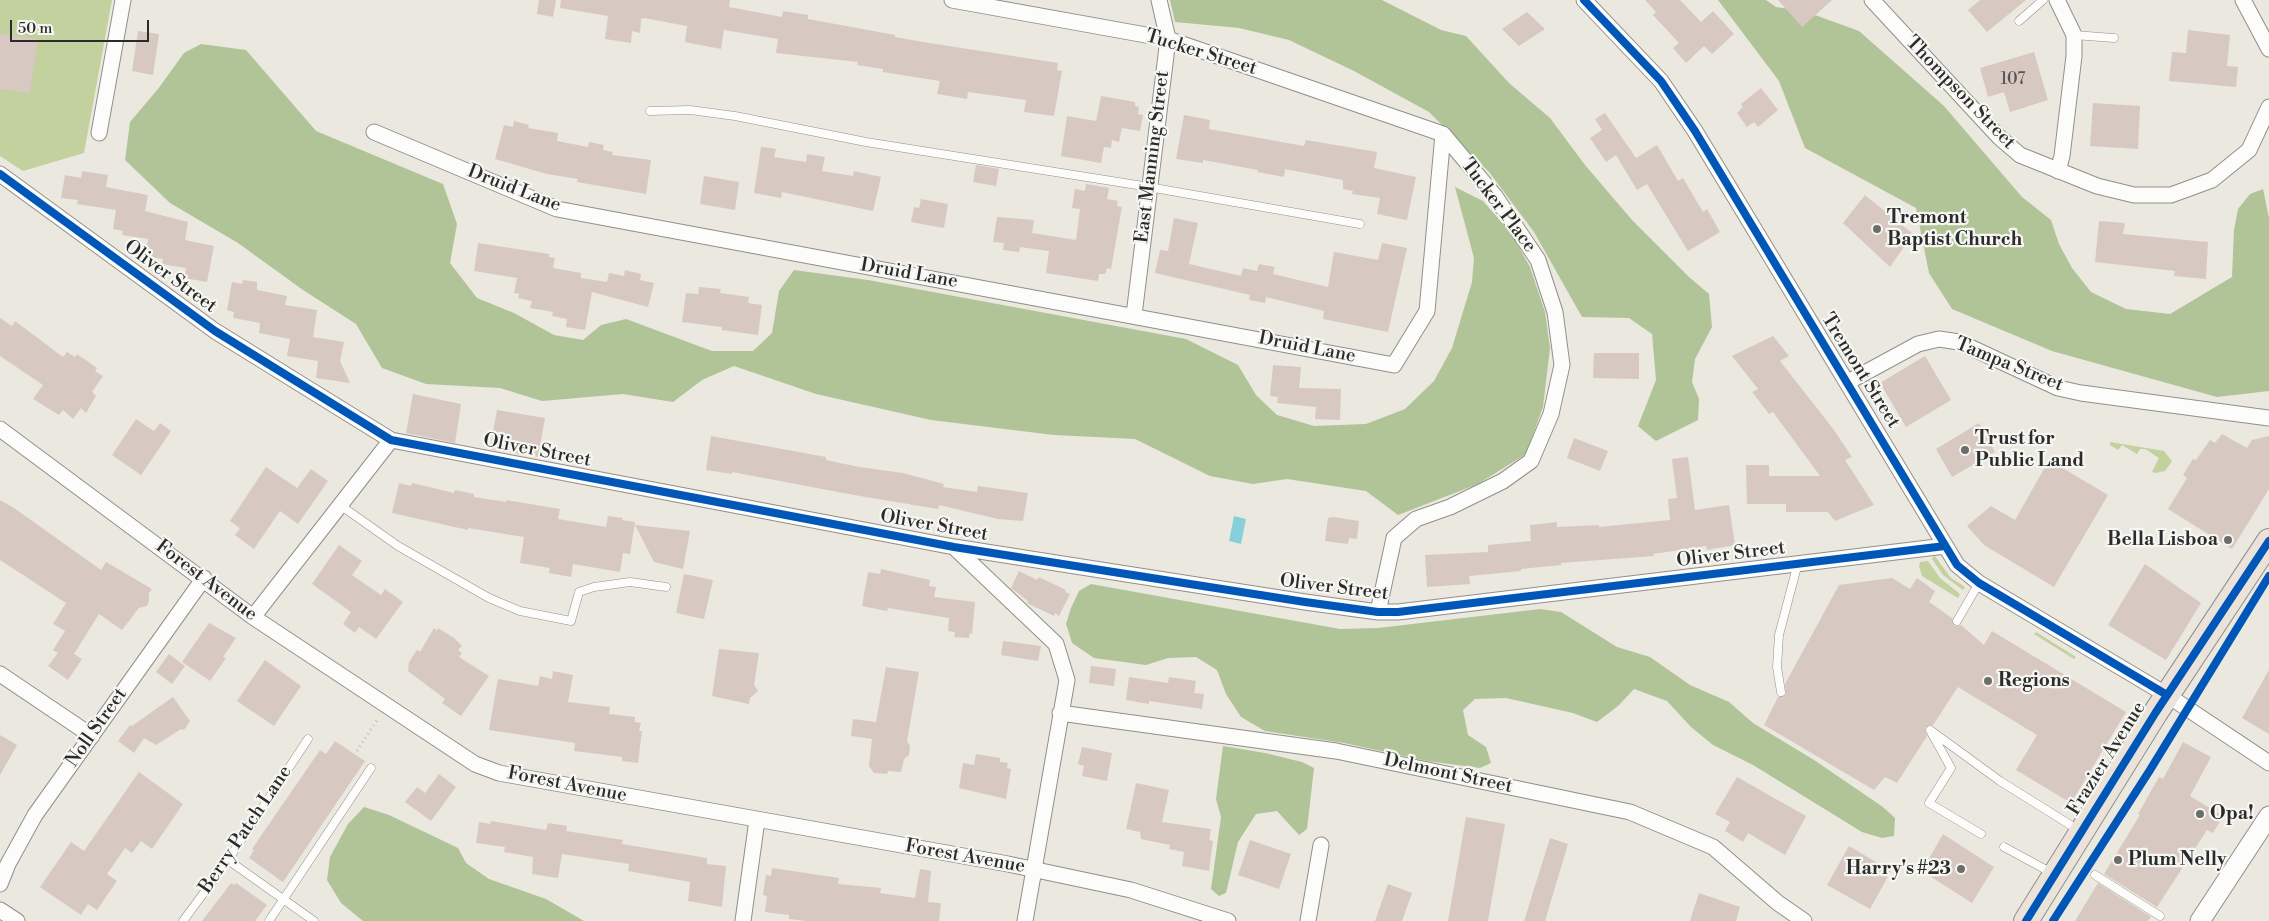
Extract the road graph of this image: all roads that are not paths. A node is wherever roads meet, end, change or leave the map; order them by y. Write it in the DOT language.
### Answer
graph roads {
  1 [pos="123,0"];
  2 [pos="952,0"];
  3 [pos="1159,0"];
  4 [pos="1584,0"];
  5 [pos="1872,0"];
  6 [pos="2043,0"];
  7 [pos="2057,0"];
  8 [pos="2243,0"];
  9 [pos="2018,21"];
  10 [pos="2074,35"];
  11 [pos="2114,38"];
  12 [pos="1168,39"];
  13 [pos="2269,49"];
  14 [pos="2269,107"];
  15 [pos="650,112"];
  16 [pos="374,132"];
  17 [pos="99,133"];
  18 [pos="1442,134"];
  19 [pos="2058,171"];
  20 [pos="0,174"];
  21 [pos="1150,188"];
  22 [pos="1360,224"];
  23 [pos="1134,315"];
  24 [pos="1848,382"];
  25 [pos="2269,418"];
  26 [pos="0,428"];
  27 [pos="391,440"];
  28 [pos="340,505"];
  29 [pos="2269,541"];
  30 [pos="1945,546"];
  31 [pos="954,548"];
  32 [pos="1798,563"];
  33 [pos="204,578"];
  34 [pos="1979,582"];
  35 [pos="666,587"];
  36 [pos="1378,612"];
  37 [pos="253,617"];
  38 [pos="1957,621"];
  39 [pos="0,674"];
  40 [pos="1781,692"];
  41 [pos="2167,695"];
  42 [pos="1060,714"];
  43 [pos="92,736"];
  44 [pos="308,739"];
  45 [pos="2269,763"];
  46 [pos="371,768"];
  47 [pos="2269,816"];
  48 [pos="757,820"];
  49 [pos="2080,831"];
  50 [pos="1981,834"];
  51 [pos="1322,845"];
  52 [pos="2004,847"];
  53 [pos="228,860"];
  54 [pos="1034,870"];
  55 [pos="2054,874"];
  56 [pos="2095,875"];
  57 [pos="0,884"];
  58 [pos="283,900"];
  59 [pos="0,910"];
  60 [pos="2160,916"];
  61 [pos="1798,919"];
  62 [pos="17,921"];
  63 [pos="183,921"];
  64 [pos="269,921"];
  65 [pos="314,921"];
  66 [pos="743,921"];
  67 [pos="1025,921"];
  68 [pos="1228,921"];
  69 [pos="1308,921"];
  70 [pos="2026,921"];
  71 [pos="2200,921"];
  1 -- 17 [label="street"];
  2 -- 12 [label="street, Tucker Street"];
  3 -- 12 [label="street, East Manning Street"];
  4 -- 24 [label="street, Tremont Street"];
  5 -- 19 [label="street, Thompson Street"];
  6 -- 9 [label="lane"];
  7 -- 10 [label="street"];
  8 -- 13 [label="street"];
  10 -- 11 [label="lane"];
  10 -- 19 [label="street"];
  12 -- 18 [label="street, Tucker Street"];
  12 -- 21 [label="street, East Manning Street"];
  14 -- 19 [label="street, Thompson Street"];
  15 -- 21 [label="lane"];
  16 -- 23 [label="street, Druid Lane"];
  18 -- 23 [label="street, Druid Lane"];
  18 -- 36 [label="street, Tucker Place"];
  20 -- 27 [label="street, Oliver Street"];
  21 -- 22 [label="lane"];
  21 -- 23 [label="street, East Manning Street"];
  24 -- 25 [label="street, Tampa Street"];
  24 -- 30 [label="street, Tremont Street"];
  26 -- 33 [label="street, Forest Avenue"];
  27 -- 28 [label="street"];
  27 -- 31 [label="street, Oliver Street"];
  28 -- 35 [label="lane"];
  28 -- 37 [label="street"];
  29 -- 41 [label="main road, Frazier Avenue"];
  30 -- 32 [label="street, Oliver Street"];
  30 -- 34 [label="street, Tremont Street"];
  31 -- 36 [label="street, Oliver Street"];
  31 -- 42 [label="street"];
  32 -- 36 [label="street, Oliver Street"];
  32 -- 40 [label="lane"];
  33 -- 37 [label="street, Forest Avenue"];
  33 -- 43 [label="street, Noll Street"];
  34 -- 38 [label="lane"];
  34 -- 41 [label="street, Tremont Street"];
  37 -- 48 [label="street, Forest Avenue"];
  39 -- 43 [label="street"];
  41 -- 45 [label="street, Tremont Street"];
  41 -- 49 [label="main road, Frazier Avenue"];
  42 -- 54 [label="street"];
  42 -- 61 [label="street, Delmont Street"];
  43 -- 57 [label="street, Noll Street"];
  44 -- 53 [label="lane, Berry Patch Lane"];
  46 -- 58 [label="lane"];
  47 -- 71 [label="street"];
  48 -- 54 [label="street, Forest Avenue"];
  48 -- 66 [label="street"];
  49 -- 50 [label="lane"];
  49 -- 55 [label="main road, Frazier Avenue"];
  51 -- 69 [label="street"];
  52 -- 55 [label="lane"];
  53 -- 58 [label="lane"];
  53 -- 63 [label="lane, Berry Patch Lane"];
  54 -- 67 [label="street"];
  54 -- 68 [label="street, Forest Avenue"];
  55 -- 70 [label="main road, Frazier Avenue"];
  56 -- 60 [label="lane"];
  58 -- 64 [label="lane"];
  58 -- 65 [label="lane"];
  59 -- 62 [label="street"];
}
